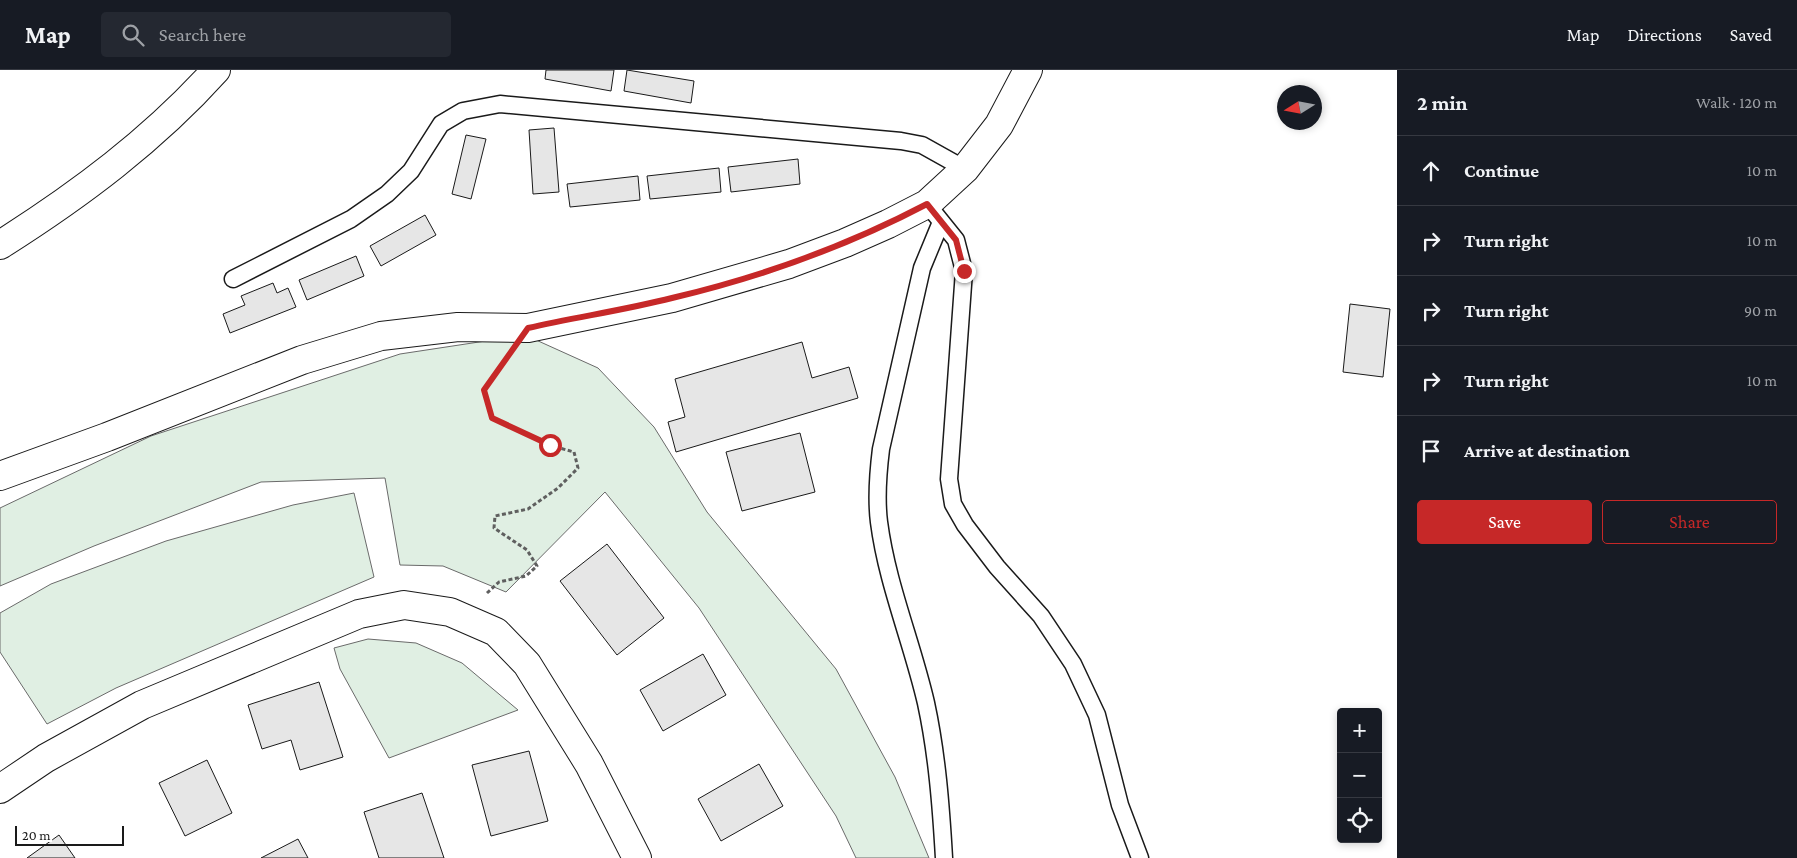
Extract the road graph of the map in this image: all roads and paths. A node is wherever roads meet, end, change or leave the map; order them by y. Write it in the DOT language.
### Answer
graph roads {
  1 [pos="216,70"];
  2 [pos="1028,70"];
  3 [pos="965,169"];
  4 [pos="934,213"];
  5 [pos="0,246"];
  6 [pos="233,279"];
  7 [pos="528,328"];
  8 [pos="0,476"];
  9 [pos="466,619"];
  10 [pos="0,789"];
  11 [pos="637,858"];
  12 [pos="944,858"];
  13 [pos="1140,858"];
  1 -- 5 [label="street"];
  2 -- 3 [label="street"];
  3 -- 4 [label="street"];
  3 -- 6 [label="lane"];
  4 -- 7 [label="street"];
  4 -- 12 [label="lane"];
  4 -- 13 [label="lane"];
  7 -- 8 [label="street"];
  7 -- 9 [label="path"];
  9 -- 10 [label="street"];
  9 -- 11 [label="street"];
}
